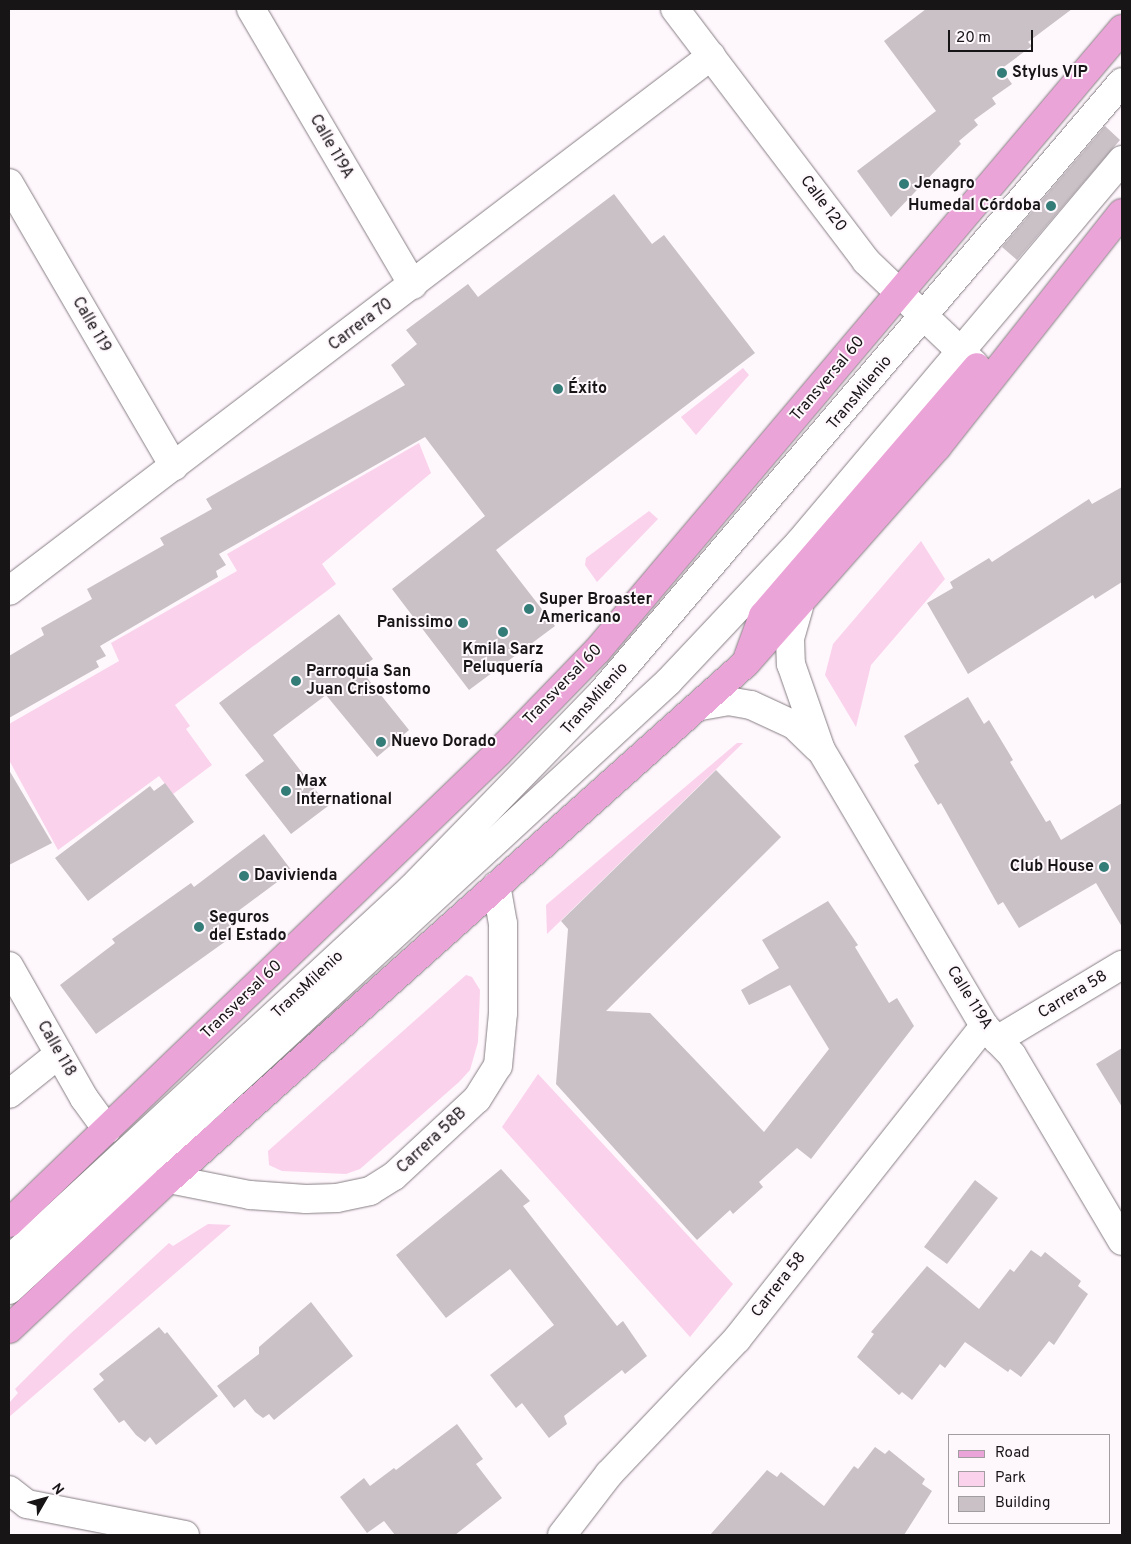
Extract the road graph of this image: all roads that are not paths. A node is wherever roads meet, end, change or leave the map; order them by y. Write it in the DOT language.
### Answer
graph roads {
  1 [pos="251,9"];
  2 [pos="675,9"];
  3 [pos="1122,29"];
  4 [pos="711,56"];
  5 [pos="1122,82"];
  6 [pos="1122,160"];
  7 [pos="9,183"];
  8 [pos="1122,213"];
  9 [pos="413,285"];
  10 [pos="900,294"];
  11 [pos="925,316"];
  12 [pos="977,366"];
  13 [pos="808,454"];
  14 [pos="174,466"];
  15 [pos="726,500"];
  16 [pos="9,592"];
  17 [pos="799,607"];
  18 [pos="746,663"];
  19 [pos="701,706"];
  20 [pos="821,750"];
  21 [pos="496,886"];
  22 [pos="9,966"];
  23 [pos="1122,966"];
  24 [pos="991,1033"];
  25 [pos="59,1054"];
  26 [pos="9,1094"];
  27 [pos="107,1130"];
  28 [pos="170,1179"];
  29 [pos="9,1223"];
  30 [pos="1122,1241"];
  31 [pos="9,1260"];
  32 [pos="9,1290"];
  33 [pos="9,1329"];
  34 [pos="9,1490"];
  35 [pos="185,1535"];
  36 [pos="562,1535"];
  1 -- 9 [label="street, Calle 119A"];
  2 -- 4 [label="street, Calle 120"];
  3 -- 10 [label="main road, Transversal 60"];
  4 -- 9 [label="street, Carrera 70"];
  4 -- 10 [label="street, Calle 120"];
  5 -- 11 [label="street, TransMilenio"];
  6 -- 12 [label="street, TransMilenio"];
  7 -- 14 [label="street, Calle 119"];
  8 -- 12 [label="main road"];
  9 -- 14 [label="street, Carrera 70"];
  10 -- 11 [label="street, Calle 120"];
  10 -- 15 [label="main road, Transversal 60"];
  11 -- 12 [label="street, Calle 120"];
  11 -- 13 [label="street, TransMilenio"];
  12 -- 17 [label="main road"];
  12 -- 18 [label="main road"];
  12 -- 32 [label="street, TransMilenio"];
  13 -- 15 [label="street"];
  13 -- 31 [label="street, TransMilenio"];
  14 -- 16 [label="street, Carrera 70"];
  15 -- 27 [label="main road, Transversal 60"];
  17 -- 18 [label="main road"];
  17 -- 20 [label="street, Calle 119A"];
  18 -- 19 [label="main road"];
  19 -- 20 [label="street, Calle 119A"];
  19 -- 21 [label="main road"];
  20 -- 24 [label="street, Calle 119A"];
  21 -- 28 [label="main road"];
  21 -- 28 [label="street, Carrera 58B"];
  22 -- 25 [label="street, Calle 118"];
  23 -- 24 [label="street, Carrera 58"];
  24 -- 30 [label="street, Calle 119A"];
  24 -- 36 [label="street, Carrera 58"];
  25 -- 26 [label="street"];
  25 -- 27 [label="street, Calle 118"];
  27 -- 29 [label="main road, Transversal 60"];
  28 -- 33 [label="main road"];
  34 -- 35 [label="street"];
}
